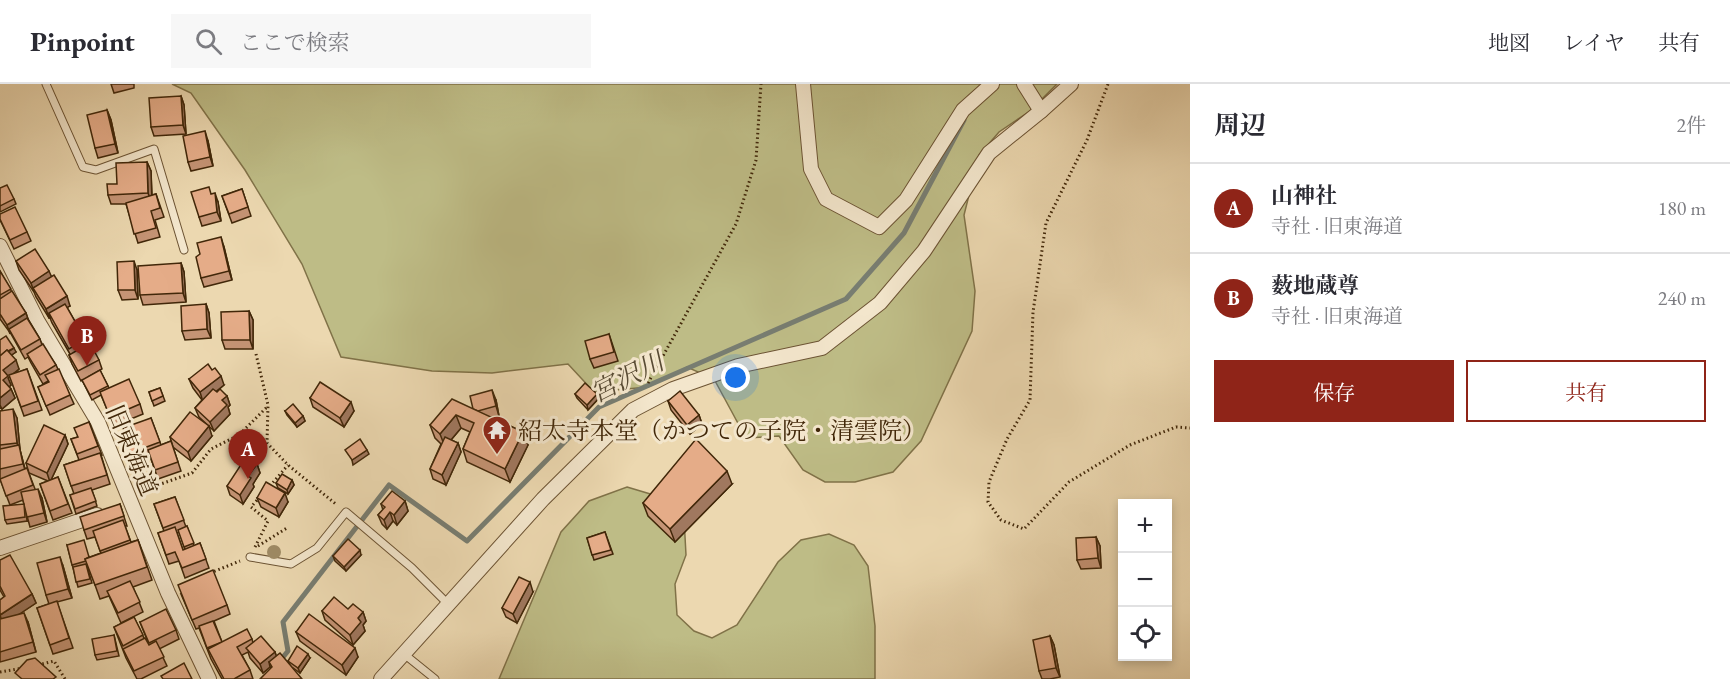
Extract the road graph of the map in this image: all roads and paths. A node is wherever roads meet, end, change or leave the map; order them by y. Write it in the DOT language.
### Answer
graph roads {
  1 [pos="46,84"];
  2 [pos="761,84"];
  3 [pos="802,84"];
  4 [pos="992,84"];
  5 [pos="1024,84"];
  6 [pos="1071,84"];
  7 [pos="1108,84"];
  8 [pos="1041,111"];
  9 [pos="0,246"];
  10 [pos="184,250"];
  11 [pos="5,270"];
  12 [pos="256,354"];
  13 [pos="654,372"];
  14 [pos="268,405"];
  15 [pos="1190,428"];
  16 [pos="288,465"];
  17 [pos="122,505"];
  18 [pos="345,512"];
  19 [pos="287,528"];
  20 [pos="0,548"];
  21 [pos="250,557"];
  22 [pos="207,574"];
  23 [pos="449,605"];
  24 [pos="404,654"];
  25 [pos="0,672"];
  26 [pos="65,679"];
  27 [pos="209,679"];
  28 [pos="381,679"];
  29 [pos="435,679"];
  1 -- 10 [label="lane"];
  2 -- 13 [label="path"];
  3 -- 4 [label="street"];
  5 -- 8 [label="street"];
  6 -- 8 [label="street"];
  7 -- 15 [label="path"];
  8 -- 23 [label="street"];
  9 -- 11 [label="street, 旧東海道"];
  11 -- 17 [label="street, 旧東海道"];
  12 -- 14 [label="path"];
  14 -- 16 [label="path"];
  14 -- 17 [label="path"];
  16 -- 18 [label="path"];
  16 -- 19 [label="path"];
  17 -- 20 [label="street"];
  17 -- 27 [label="street, 旧東海道"];
  18 -- 21 [label="lane"];
  18 -- 23 [label="lane"];
  21 -- 22 [label="path"];
  23 -- 24 [label="street"];
  24 -- 28 [label="street"];
  24 -- 29 [label="lane"];
  25 -- 26 [label="path"];
}
